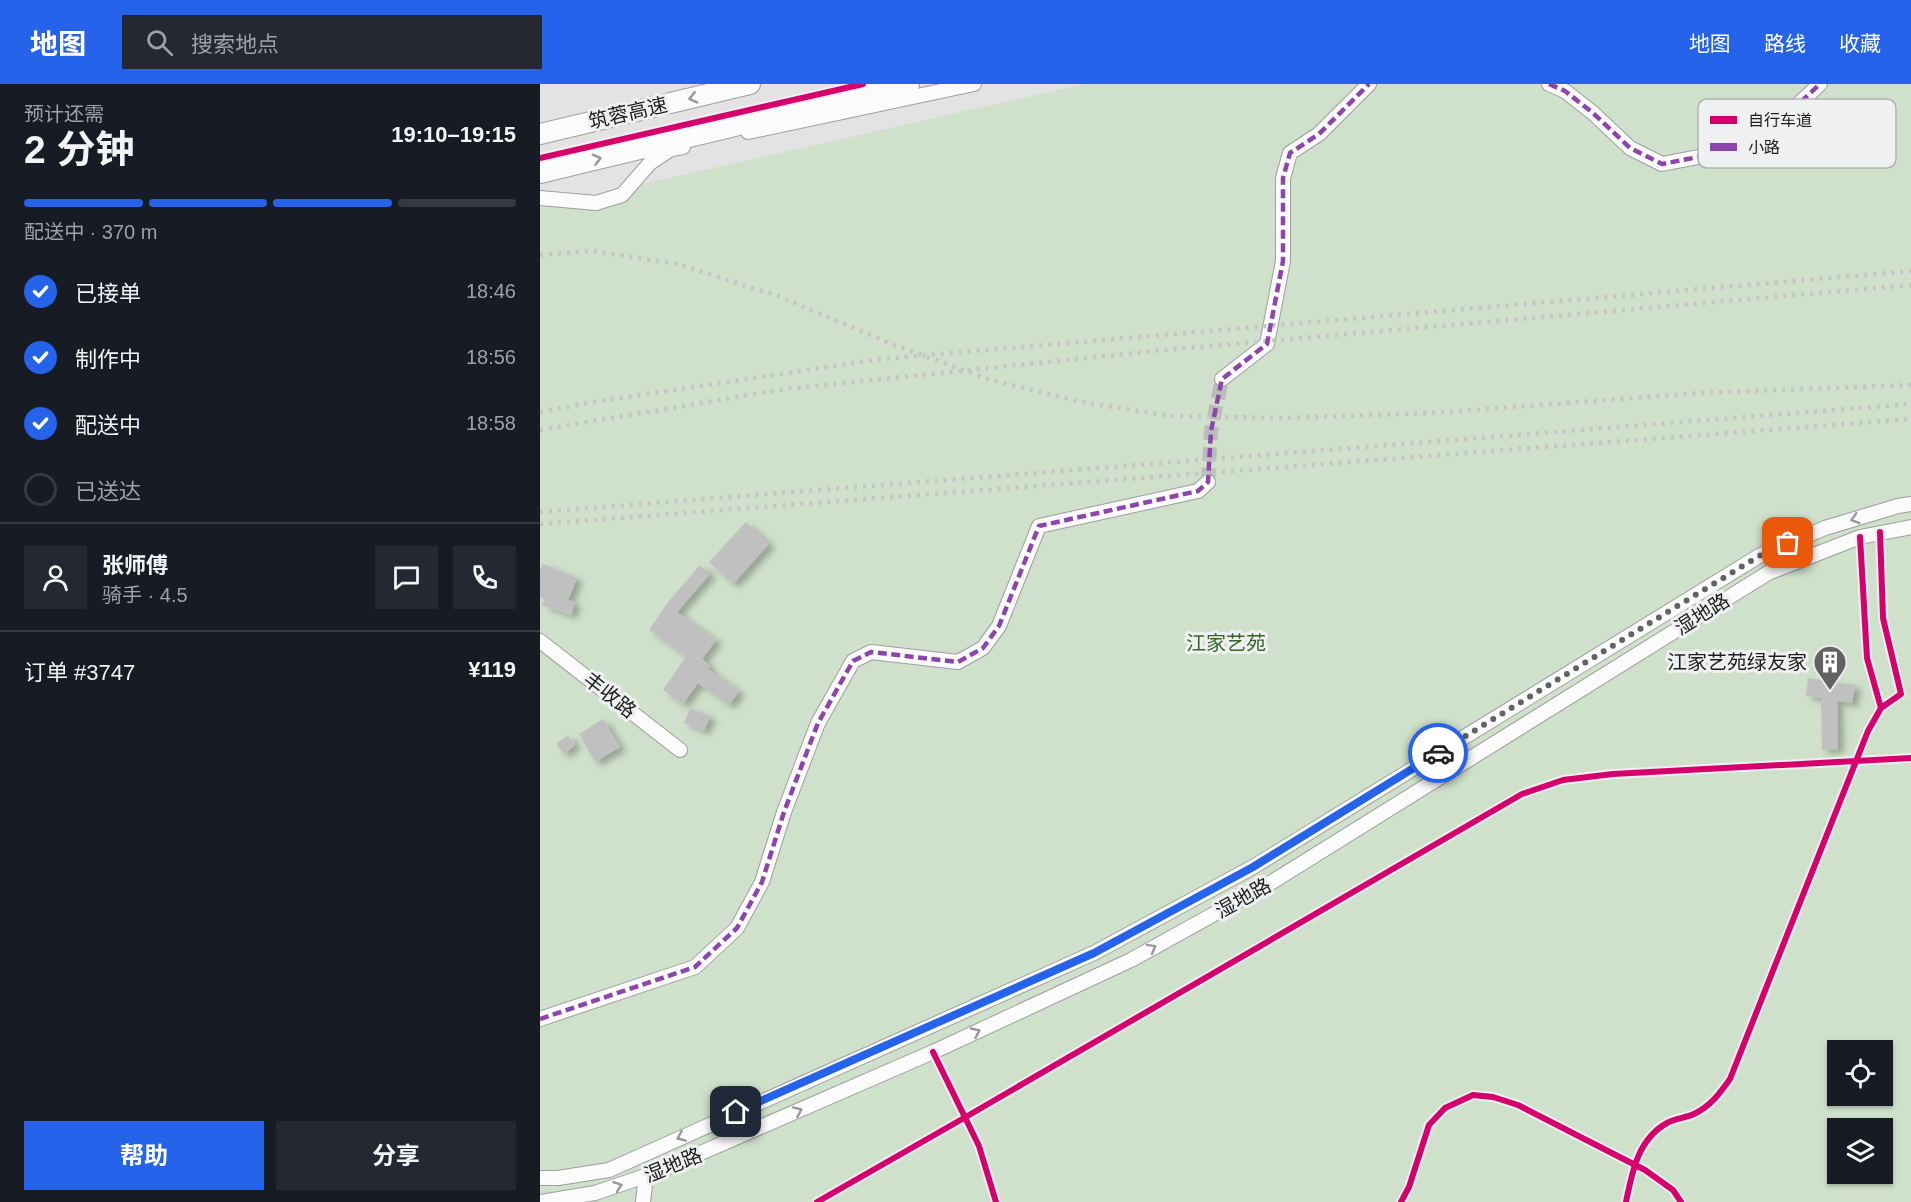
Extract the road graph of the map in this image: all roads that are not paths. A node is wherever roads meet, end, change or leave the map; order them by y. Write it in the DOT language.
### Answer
graph roads {
  1 [pos="750,84"];
  2 [pos="909,84"];
  3 [pos="974,84"];
  4 [pos="1368,84"];
  5 [pos="1549,84"];
  6 [pos="1820,84"];
  7 [pos="1804,99"];
  8 [pos="540,134"];
  9 [pos="1698,157"];
  10 [pos="540,173"];
  11 [pos="540,198"];
  12 [pos="1222,379"];
  13 [pos="1208,482"];
  14 [pos="1911,504"];
  15 [pos="1911,527"];
  16 [pos="540,641"];
  17 [pos="680,750"];
  18 [pos="540,1019"];
  19 [pos="646,1176"];
  20 [pos="540,1178"];
  21 [pos="540,1202"];
  22 [pos="643,1202"];
  1 -- 8 [label="highway, 筑蓉高速, one-way"];
  10 -- 2 [label="highway, 筑蓉高速, one-way"];
  3 -- 11 [label="street"];
  4 -- 12 [label="street"];
  5 -- 9 [label="street"];
  6 -- 7 [label="street"];
  13 -- 18 [label="street"];
  14 -- 20 [label="street, 湿地路, one-way"];
  19 -- 15 [label="street, 湿地路, one-way"];
  16 -- 17 [label="street, 丰收路"];
  21 -- 19 [label="street, 湿地路, one-way"];
  19 -- 22 [label="street"];
}
